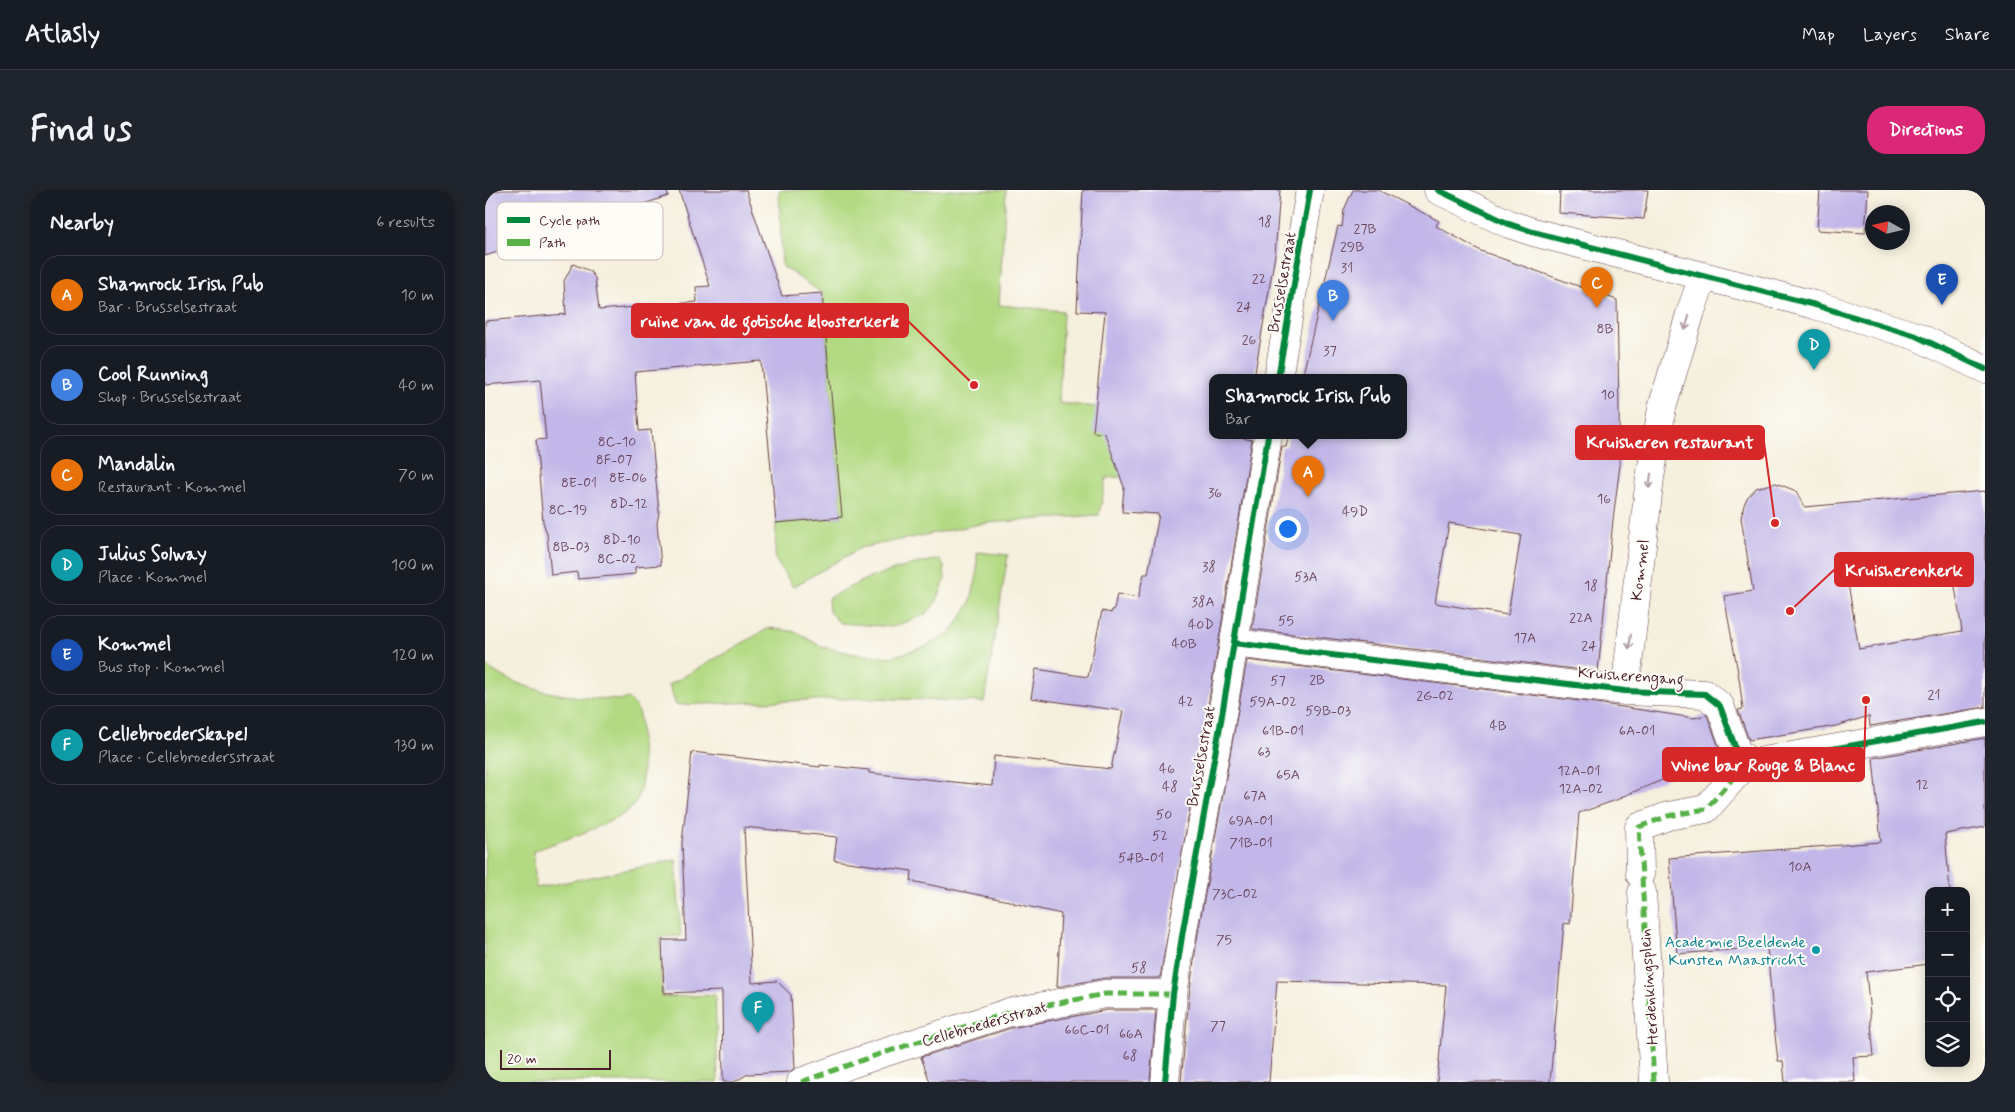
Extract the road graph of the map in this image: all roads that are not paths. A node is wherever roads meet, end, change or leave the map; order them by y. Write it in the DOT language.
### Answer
graph roads {
  1 [pos="1311,190"];
  2 [pos="1438,190"];
  3 [pos="1703,277"];
  4 [pos="1985,368"];
  5 [pos="1279,374"];
  6 [pos="1268,439"];
  7 [pos="1234,643"];
  8 [pos="1625,690"];
  9 [pos="1985,722"];
  10 [pos="1748,761"];
  11 [pos="1173,994"];
  12 [pos="801,1082"];
  13 [pos="1165,1082"];
  14 [pos="1654,1082"];
  1 -- 5 [label="street, Brusselsestraat"];
  2 -- 3 [label="street"];
  3 -- 4 [label="street"];
  3 -- 8 [label="street, Kommel, one-way"];
  6 -- 7 [label="street, Brusselsestraat"];
  7 -- 8 [label="street, Kruisherengang"];
  7 -- 11 [label="street, Brusselsestraat"];
  8 -- 10 [label="street, Kruisherengang"];
  9 -- 10 [label="street"];
  10 -- 14 [label="street, Herdenkingsplein"];
  11 -- 12 [label="street, Cellebroedersstraat"];
  11 -- 13 [label="street, Brusselsestraat"];
}
